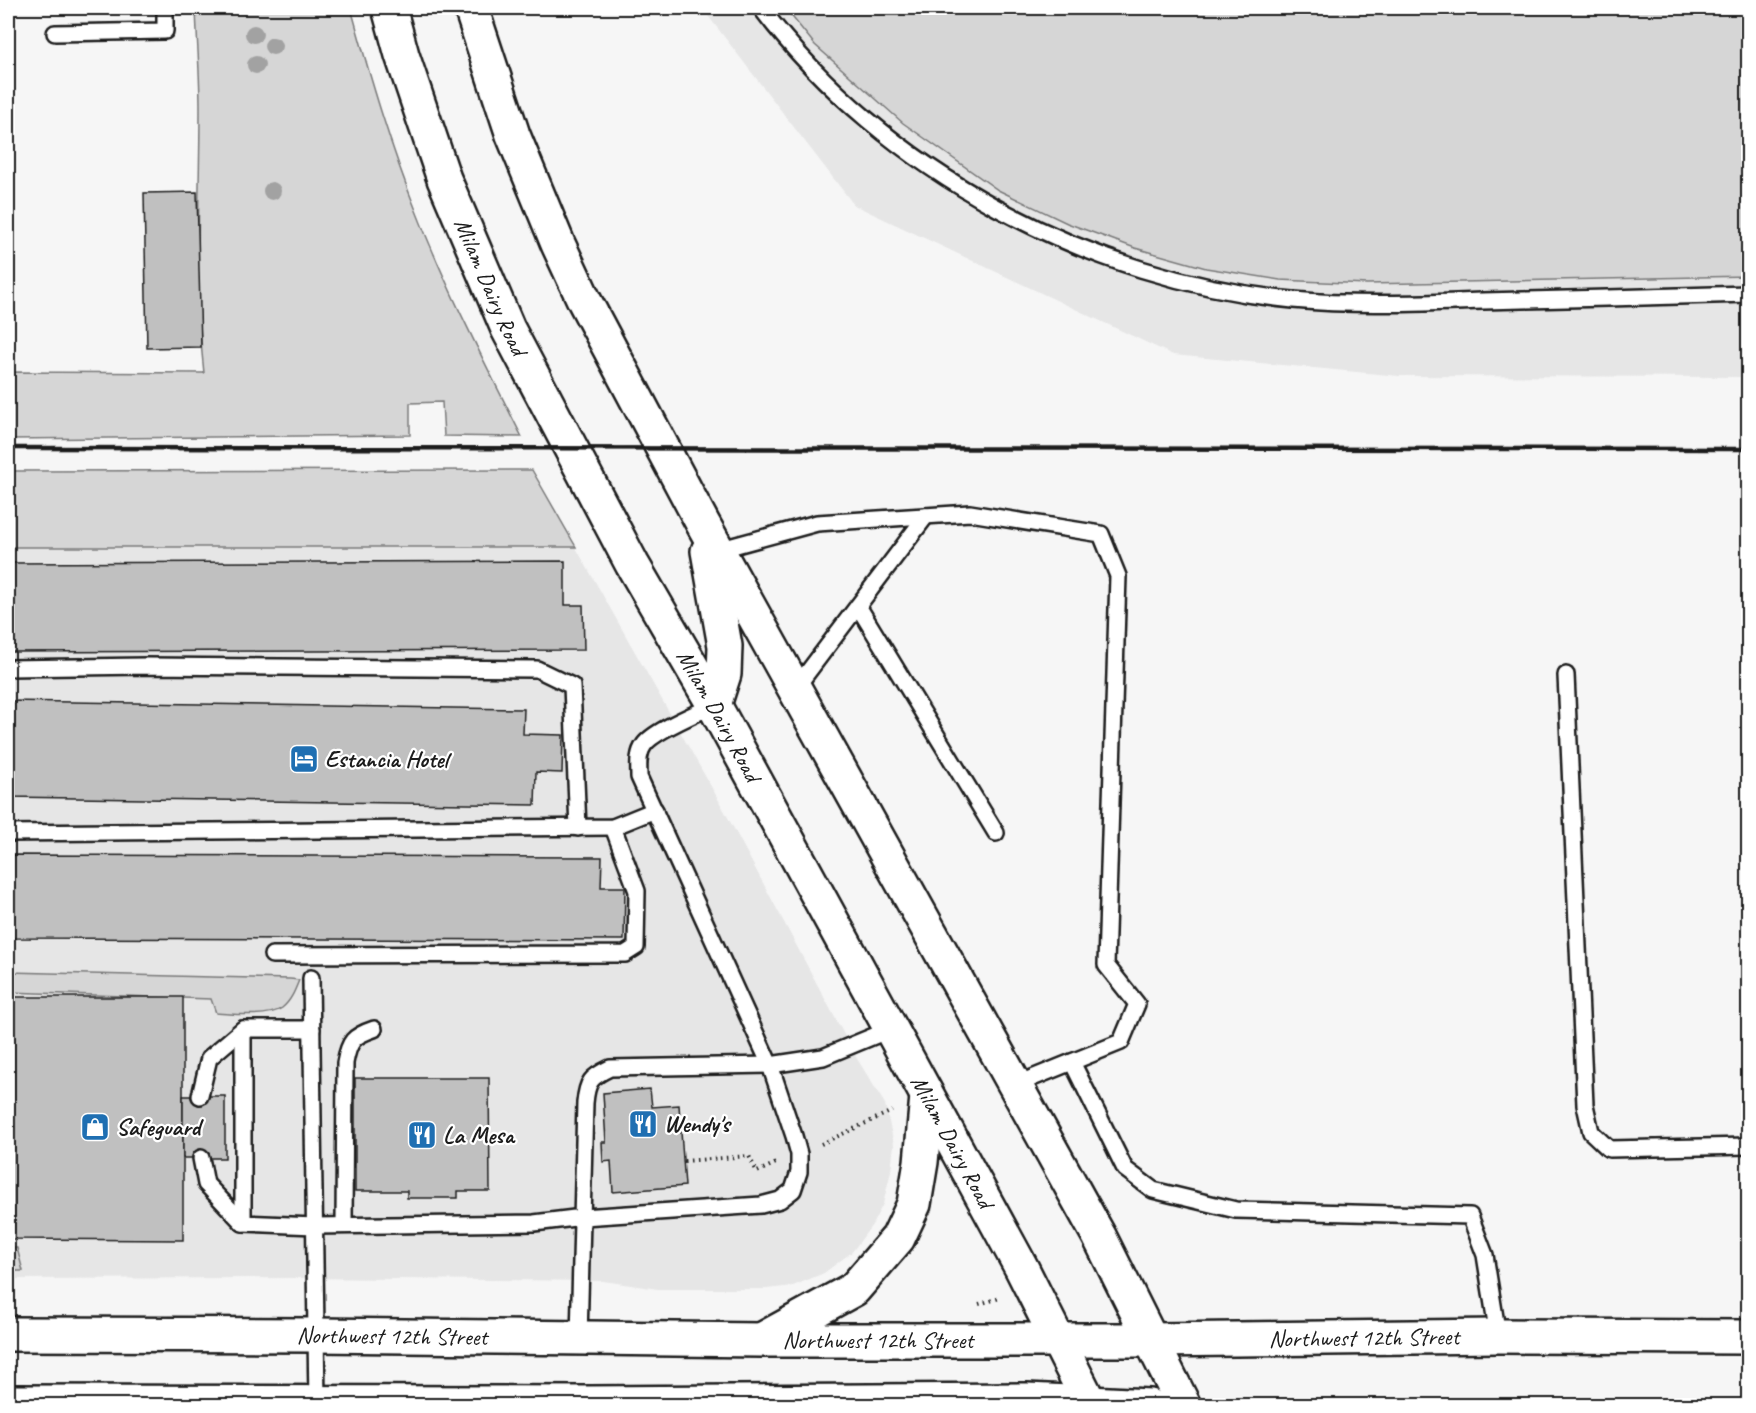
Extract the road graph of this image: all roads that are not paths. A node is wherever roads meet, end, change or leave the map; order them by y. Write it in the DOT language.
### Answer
graph roads {
  1 [pos="165,8"];
  2 [pos="389,8"];
  3 [pos="471,8"];
  4 [pos="761,8"];
  5 [pos="55,33"];
  6 [pos="1749,294"];
  7 [pos="926,516"];
  8 [pos="711,537"];
  9 [pos="858,606"];
  10 [pos="8,668"];
  11 [pos="1566,675"];
  12 [pos="795,689"];
  13 [pos="714,705"];
  14 [pos="655,810"];
  15 [pos="613,827"];
  16 [pos="578,828"];
  17 [pos="8,833"];
  18 [pos="996,833"];
  19 [pos="272,955"];
  20 [pos="311,978"];
  21 [pos="243,1029"];
  22 [pos="312,1029"];
  23 [pos="374,1029"];
  24 [pos="891,1029"];
  25 [pos="1072,1062"];
  26 [pos="770,1065"];
  27 [pos="1015,1085"];
  28 [pos="200,1096"];
  29 [pos="927,1096"];
  30 [pos="1749,1146"];
  31 [pos="201,1158"];
  32 [pos="583,1217"];
  33 [pos="243,1223"];
  34 [pos="344,1225"];
  35 [pos="315,1226"];
  36 [pos="8,1334"];
  37 [pos="316,1335"];
  38 [pos="1498,1336"];
  39 [pos="1749,1337"];
  40 [pos="579,1338"];
  41 [pos="761,1340"];
  42 [pos="1058,1340"];
  43 [pos="1151,1340"];
  44 [pos="8,1402"];
  45 [pos="317,1403"];
  46 [pos="1090,1404"];
  47 [pos="1150,1406"];
  48 [pos="1184,1406"];
  1 -- 5 [label="lane"];
  2 -- 13 [label="main road, Milam Dairy Road"];
  3 -- 8 [label="main road"];
  4 -- 6 [label="lane"];
  7 -- 8 [label="lane"];
  7 -- 9 [label="lane"];
  7 -- 25 [label="lane"];
  8 -- 12 [label="main road"];
  8 -- 13 [label="main road"];
  9 -- 12 [label="lane"];
  9 -- 18 [label="lane"];
  10 -- 16 [label="lane"];
  11 -- 30 [label="lane"];
  12 -- 27 [label="main road"];
  13 -- 14 [label="lane"];
  13 -- 24 [label="main road, Milam Dairy Road"];
  14 -- 15 [label="lane"];
  14 -- 26 [label="lane"];
  15 -- 16 [label="lane"];
  15 -- 19 [label="lane"];
  16 -- 17 [label="lane"];
  20 -- 22 [label="lane"];
  21 -- 22 [label="lane"];
  21 -- 28 [label="lane"];
  21 -- 33 [label="lane"];
  22 -- 35 [label="lane"];
  23 -- 34 [label="lane"];
  24 -- 26 [label="lane"];
  24 -- 29 [label="main road, Milam Dairy Road"];
  25 -- 27 [label="lane"];
  25 -- 38 [label="lane"];
  26 -- 32 [label="lane"];
  26 -- 32 [label="lane"];
  27 -- 43 [label="main road"];
  29 -- 41 [label="main road"];
  29 -- 42 [label="main road, Milam Dairy Road"];
  31 -- 33 [label="lane"];
  32 -- 34 [label="lane"];
  32 -- 40 [label="lane"];
  33 -- 35 [label="lane"];
  34 -- 35 [label="lane"];
  35 -- 37 [label="lane"];
  36 -- 37 [label="main road, Northwest 12th Street"];
  37 -- 40 [label="main road, Northwest 12th Street"];
  37 -- 45 [label="lane"];
  38 -- 39 [label="main road, Northwest 12th Street"];
  38 -- 43 [label="main road, Northwest 12th Street"];
  40 -- 41 [label="main road, Northwest 12th Street"];
  41 -- 42 [label="main road, Northwest 12th Street"];
  42 -- 43 [label="main road, Northwest 12th Street"];
  42 -- 46 [label="main road, Milam Dairy Road"];
  43 -- 48 [label="main road"];
  44 -- 45 [label="main road"];
  45 -- 46 [label="main road"];
  46 -- 47 [label="main road"];
}
